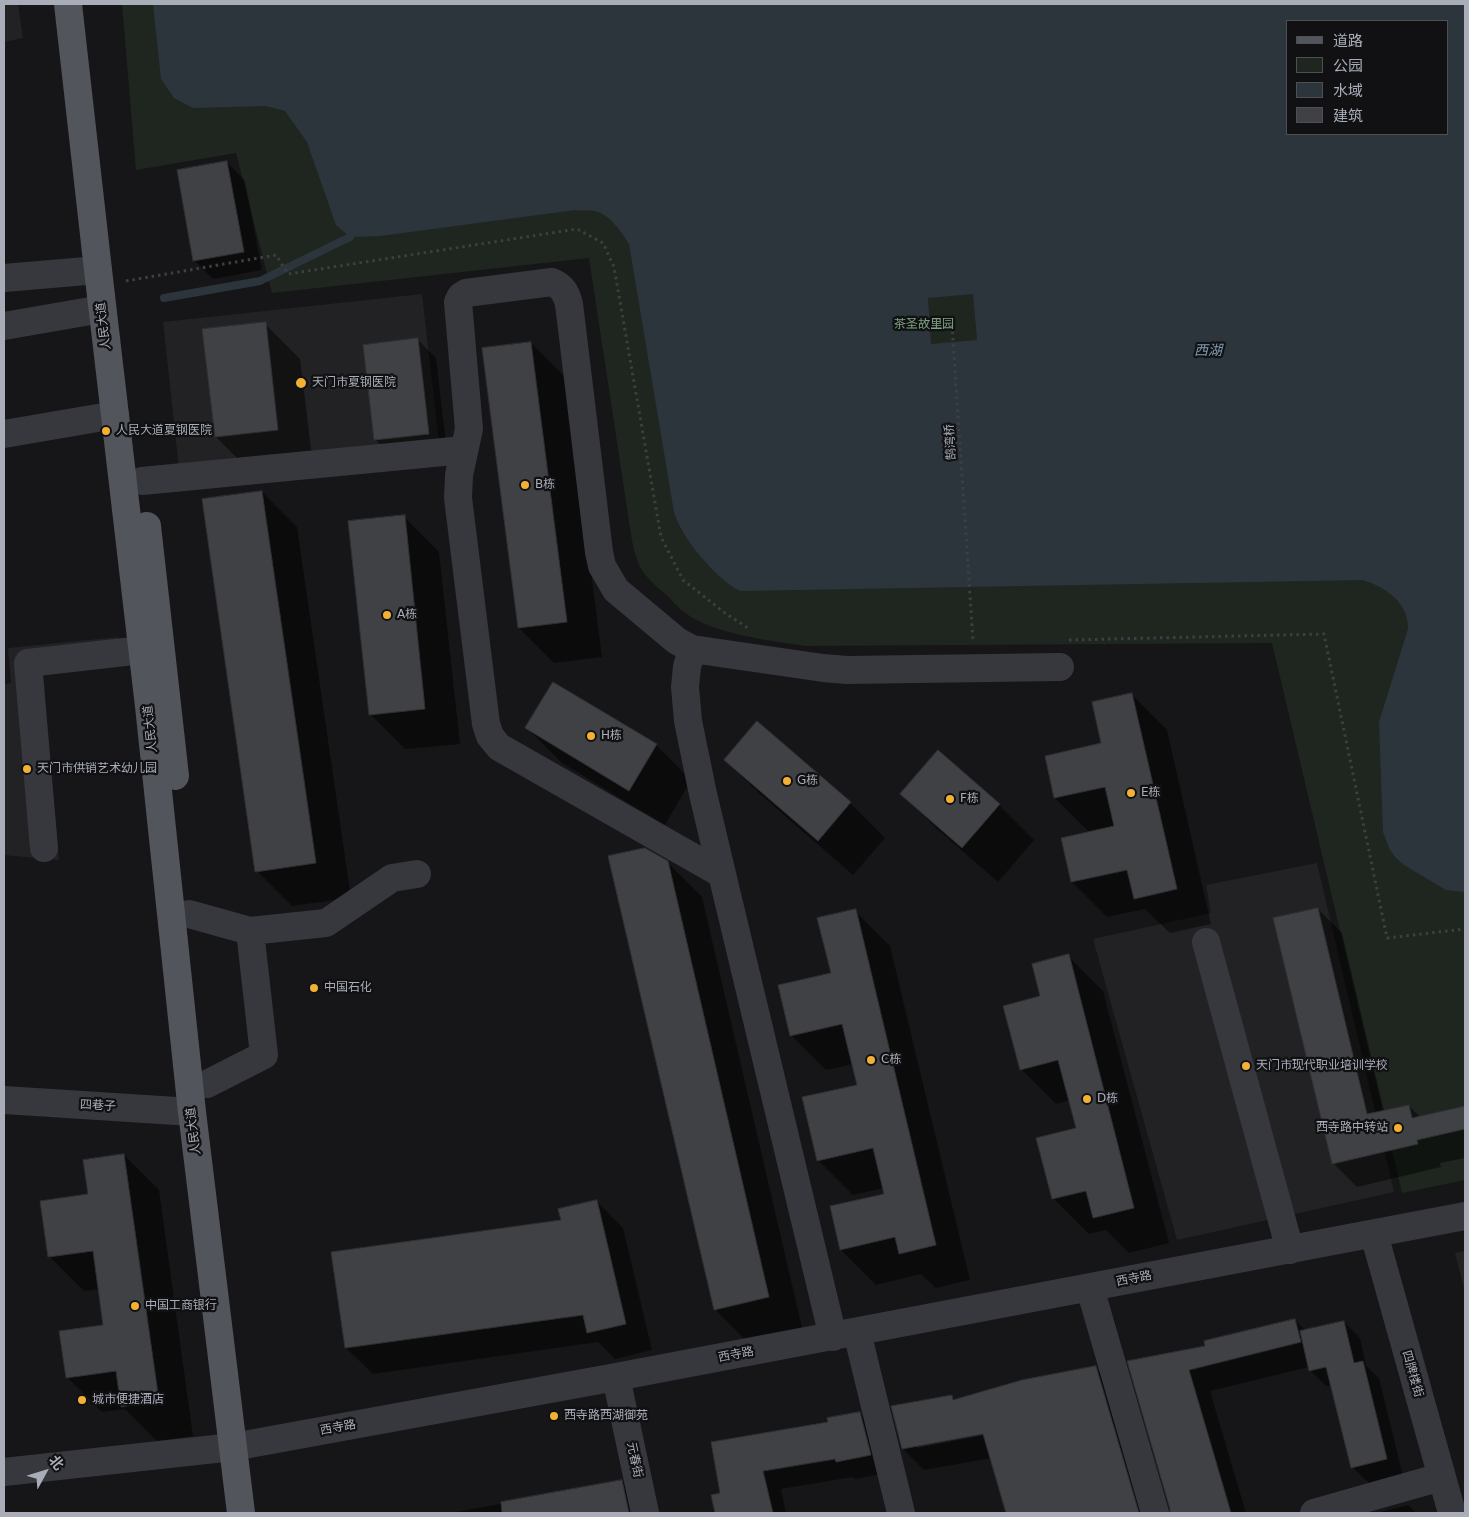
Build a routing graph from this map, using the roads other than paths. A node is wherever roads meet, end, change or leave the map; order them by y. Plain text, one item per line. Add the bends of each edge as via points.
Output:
1 (68, 4) edge
2 (87, 4) edge
3 (108, 276) junction
4 (4, 278) edge
5 (102, 309) junction
6 (4, 326) edge
7 (115, 415) junction
8 (4, 434) edge
9 (464, 450) junction
10 (142, 481) junction
11 (692, 648) junction
12 (142, 650) junction
13 (1060, 667) dead end
14 (44, 848) dead end
15 (417, 874) dead end
16 (722, 874) junction
17 (189, 914) junction
18 (250, 931) junction
19 (1206, 942) dead end
20 (208, 1084) junction
21 (4, 1100) edge
22 (192, 1112) junction
23 (1465, 1216) edge
24 (1374, 1234) junction
25 (1290, 1250) junction
26 (1090, 1288) junction
27 (845, 1334) junction
28 (616, 1377) junction
29 (242, 1446) junction
30 (4, 1472) edge
31 (1441, 1477) junction
32 (241, 1513) edge
33 (258, 1513) edge
34 (645, 1513) edge
35 (901, 1513) edge
36 (1155, 1513) edge
37 (1314, 1513) edge
38 (1452, 1513) edge

1 - 3 main road, 人民大道
2 - 3 main road, 人民大道
3 - 4 street
3 - 5 main road, 人民大道
3 - 10 main road, 人民大道
5 - 6 street
5 - 7 main road, 人民大道
7 - 8 street
7 - 12 main road, 人民大道
9 - 10 street
9 - 11 street via 469,430 460,296 552,282 560,286 569,304 602,566 616,590 676,641
9 - 16 street via 458,498 490,736 499,747
10 - 17 main road, 人民大道
11 - 13 street via 847,670
11 - 16 street via 686,668 688,721
12 - 14 street via 28,663
12 - 22 main road, 人民大道
15 - 18 street via 392,878 326,923
16 - 27 street
17 - 18 street
17 - 20 main road, 人民大道
18 - 20 street via 264,1055
19 - 25 street
20 - 29 main road, 人民大道
21 - 22 street, 四巷子
22 - 29 main road, 人民大道
23 - 24 street, 西寺路
24 - 25 street, 西寺路
24 - 31 street, 四牌楼街
25 - 26 street, 西寺路
26 - 27 street, 西寺路
26 - 36 street
27 - 28 street, 西寺路
27 - 35 street
28 - 29 street, 西寺路
28 - 34 street, 元春街
29 - 30 street, 西寺路
29 - 32 main road, 人民大道
29 - 33 main road, 人民大道
31 - 37 street
31 - 38 street, 四牌楼街

